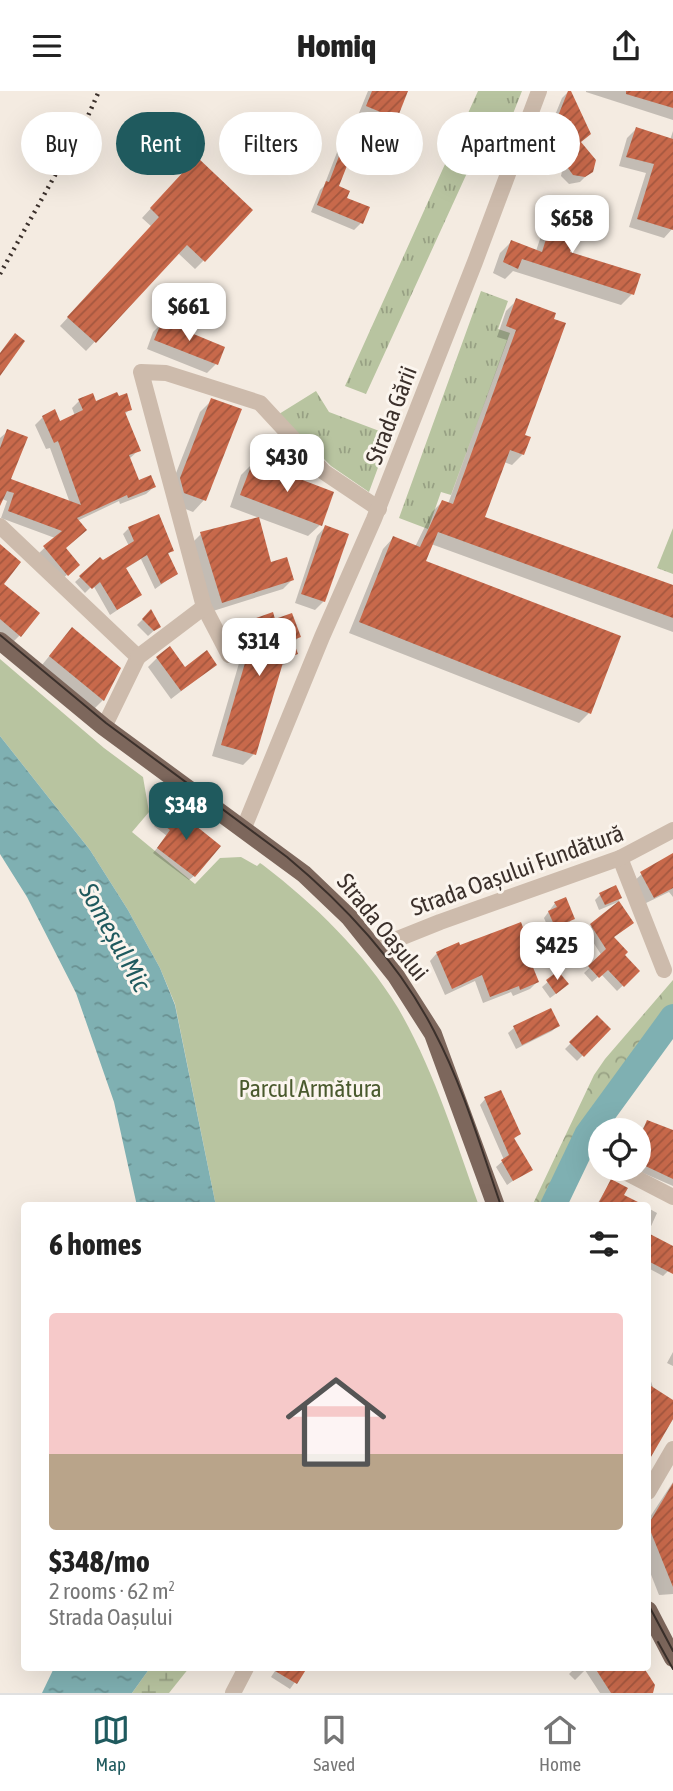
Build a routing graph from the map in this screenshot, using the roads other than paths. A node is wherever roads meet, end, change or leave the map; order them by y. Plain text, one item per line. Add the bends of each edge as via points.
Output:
1 (539, 91) edge
2 (379, 509) junction
3 (0, 526) edge
4 (204, 607) junction
5 (0, 641) edge
6 (229, 655) dead end
7 (138, 657) junction
8 (104, 727) junction
9 (244, 827) junction
10 (673, 830) edge
11 (620, 858) junction
12 (375, 948) junction
13 (664, 970) dead end
14 (642, 1181) edge
15 (673, 1197) edge
16 (495, 1202) edge
17 (673, 1449) edge
18 (651, 1487) edge
19 (651, 1616) edge
20 (673, 1658) edge
21 (244, 1671) edge
22 (233, 1693) edge

1 - 2 street, Strada Gării
2 - 4 street via 324,472 260,403 166,373 141,372
2 - 9 street, Strada Gării
3 - 7 street
4 - 6 street
4 - 7 street
5 - 8 main road, Strada Oașului
7 - 8 street
8 - 9 main road, Strada Oașului
9 - 12 main road, Strada Oașului via 324,891
10 - 11 street, Strada Oașului Fundătură
11 - 12 street, Strada Oașului Fundătură
11 - 13 street
12 - 16 main road, Strada Oașului via 433,1034
14 - 15 street
17 - 18 street
19 - 20 main road
21 - 22 street

